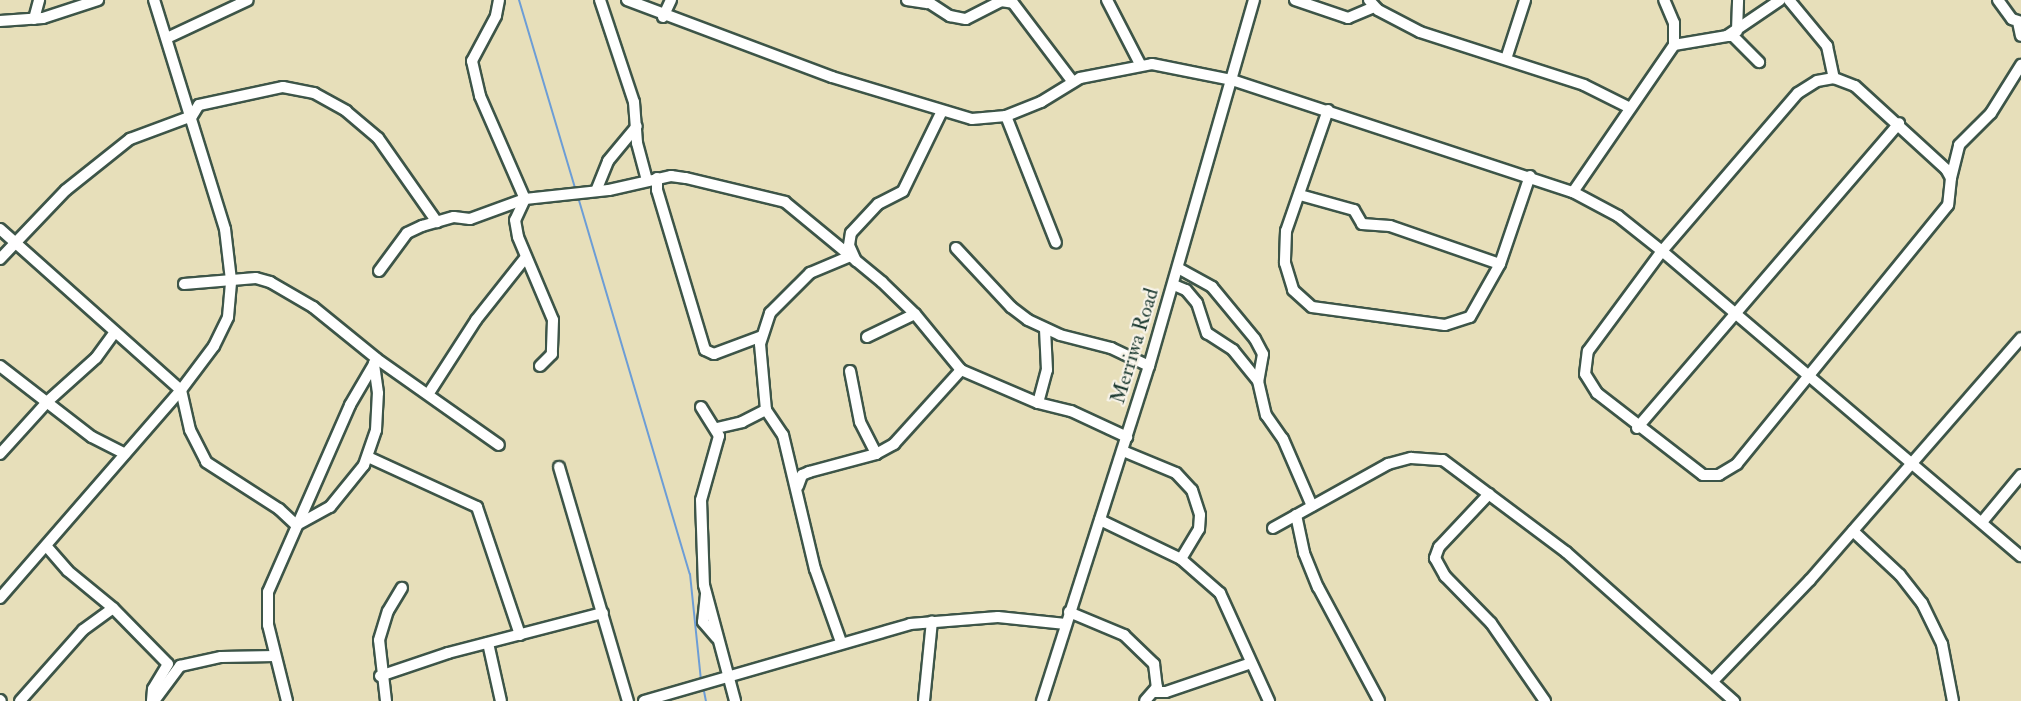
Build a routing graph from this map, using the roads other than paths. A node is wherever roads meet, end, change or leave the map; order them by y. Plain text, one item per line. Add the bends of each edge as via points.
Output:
1 (39, 0) edge
2 (98, 0) edge
3 (154, 0) edge
4 (248, 0) edge
5 (499, 0) edge
6 (600, 0) edge
7 (627, 0) edge
8 (671, 0) edge
9 (907, 0) edge
10 (1107, 0) edge
11 (1254, 0) edge
12 (1295, 0) edge
13 (1664, 0) edge
14 (1738, 0) edge
15 (1780, 0) edge
16 (1789, 0) edge
17 (1998, 0) edge
18 (1526, 1) edge
19 (926, 2) edge
20 (1372, 4) edge
21 (663, 17) junction
22 (34, 19) junction
23 (0, 21) edge
24 (2019, 22) edge
25 (1732, 33) junction
26 (2021, 36) edge
27 (167, 38) junction
28 (1674, 45) junction
29 (1506, 59) junction
30 (1759, 62) dead end
31 (1140, 64) junction
32 (2021, 65) edge
33 (1834, 78) junction
34 (1232, 80) junction
35 (1073, 82) junction
36 (1630, 108) junction
37 (1328, 110) junction
38 (942, 111) junction
39 (192, 116) junction
40 (1006, 116) junction
41 (1899, 123) junction
42 (637, 126) junction
43 (1530, 176) junction
44 (1951, 178) junction
45 (652, 179) junction
46 (596, 190) junction
47 (1573, 192) junction
48 (1300, 195) junction
49 (525, 199) junction
50 (437, 222) junction
51 (0, 229) edge
52 (12, 242) junction
53 (1056, 243) dead end
54 (956, 248) dead end
55 (1662, 251) junction
56 (526, 257) junction
57 (0, 259) edge
58 (852, 259) junction
59 (1500, 264) junction
60 (1178, 268) junction
61 (379, 271) dead end
62 (231, 280) junction
63 (183, 284) dead end
64 (1174, 285) junction
65 (915, 314) junction
66 (1734, 314) junction
67 (1045, 329) junction
68 (115, 332) junction
69 (762, 336) junction
70 (867, 337) dead end
71 (2021, 338) edge
72 (375, 361) junction
73 (0, 366) edge
74 (540, 366) dead end
75 (1149, 366) junction
76 (850, 370) dead end
77 (961, 370) junction
78 (1809, 379) junction
79 (1258, 381) junction
80 (181, 390) junction
81 (429, 393) junction
82 (48, 401) junction
83 (1038, 403) junction
84 (701, 406) dead end
85 (766, 410) junction
86 (717, 428) junction
87 (1637, 428) junction
88 (1127, 437) junction
89 (500, 445) dead end
90 (1123, 451) junction
91 (0, 454) edge
92 (125, 454) junction
93 (876, 454) junction
94 (368, 457) junction
95 (1912, 462) junction
96 (559, 467) dead end
97 (2021, 475) edge
98 (797, 487) junction
99 (1489, 494) junction
100 (1312, 506) junction
101 (1296, 515) junction
102 (1100, 520) junction
103 (1982, 522) junction
104 (296, 524) junction
105 (1273, 528) dead end
106 (1853, 531) junction
107 (48, 548) junction
108 (2021, 556) edge
109 (1181, 559) junction
110 (402, 588) dead end
111 (0, 598) edge
112 (113, 608) junction
113 (1069, 612) junction
114 (603, 613) junction
115 (932, 621) junction
116 (1066, 624) junction
117 (520, 634) junction
118 (841, 642) junction
119 (488, 643) junction
120 (275, 656) junction
121 (1251, 663) junction
122 (380, 676) junction
123 (728, 678) junction
124 (1714, 680) junction
125 (1164, 695) edge
126 (20, 701) edge
127 (153, 701) edge
128 (286, 701) edge
129 (386, 701) edge
130 (501, 701) edge
131 (628, 701) edge
132 (644, 701) edge
133 (735, 701) edge
134 (924, 701) edge
135 (1042, 701) edge
136 (1145, 701) edge
137 (1269, 701) edge
138 (1378, 701) edge
139 (1545, 701) edge
140 (1734, 701) edge
141 (1953, 701) edge

1 - 22 street
2 - 22 street
3 - 27 street
4 - 27 street
5 - 49 street via 496,16 472,61 480,96
6 - 42 street via 633,99
7 - 21 street
8 - 21 street
9 - 19 street
10 - 31 street
11 - 34 street, Merriwa Road
12 - 20 street via 1348,18
13 - 28 street via 1674,23
14 - 25 street
15 - 25 street
16 - 33 street via 1827,46
17 - 24 street
18 - 29 street
19 - 35 street via 950,16 966,19 1001,1 1013,3
20 - 29 street via 1420,32
21 - 38 street
22 - 23 street
24 - 26 street
25 - 28 street
25 - 30 street
27 - 39 street
28 - 36 street
29 - 36 street via 1584,86
31 - 34 street
31 - 35 street
32 - 44 street via 1991,113 1959,145
33 - 41 street via 1856,86
33 - 55 street via 1817,81 1798,93
34 - 37 street
34 - 60 street, Merriwa Road
35 - 40 street via 1041,102
36 - 47 street
37 - 43 street
37 - 48 street
38 - 40 street via 972,119
38 - 58 street via 903,191 878,204 851,233
39 - 50 street via 199,105 283,87 314,93 346,111 378,138
39 - 52 street via 130,139 85,173
39 - 62 street via 225,229
40 - 53 street
41 - 44 street
41 - 66 street
42 - 45 street via 637,143
42 - 46 street via 608,161
43 - 47 street
43 - 59 street
44 - 78 street via 1952,191 1943,214
45 - 46 street
45 - 58 street via 686,178 785,202
45 - 69 street via 705,350 714,354
46 - 49 street
47 - 55 street via 1618,216
48 - 59 street via 1354,210 1362,224 1390,226
48 - 59 street via 1286,231 1285,263 1293,290 1312,307 1445,325 1459,322 1470,317
49 - 50 street via 470,219 454,217
49 - 56 street via 515,220
50 - 61 street via 407,233
51 - 52 street
52 - 57 street
52 - 68 street
54 - 67 street via 1011,307
55 - 66 street
55 - 87 street via 1593,340 1585,362 1589,384
56 - 74 street via 553,320 552,354
56 - 81 street via 476,320
58 - 65 street
58 - 69 street via 810,273 791,288 770,313
60 - 64 street, Merriwa Road
60 - 79 street via 1212,287 1255,339 1263,354
62 - 63 street
62 - 72 street via 256,278 270,282 313,307
62 - 80 street via 223,332
64 - 75 street, Merriwa Road
64 - 79 street via 1186,290 1197,303 1207,333 1233,350
65 - 70 street
65 - 77 street
66 - 78 street
66 - 87 street
67 - 75 street via 1111,348
67 - 83 street via 1047,370
68 - 80 street
68 - 82 street via 96,358
69 - 85 street via 760,355
71 - 95 street
72 - 81 street
72 - 94 street via 378,404
72 - 104 street
73 - 82 street
75 - 88 street, Merriwa Road
76 - 93 street via 860,422
77 - 83 street
77 - 93 street via 894,444
78 - 87 street via 1737,464 1719,475 1698,473
78 - 95 street
79 - 100 street via 1266,415 1283,439
80 - 92 street
80 - 104 street via 190,430 206,462
81 - 89 street
82 - 91 street
82 - 92 street via 92,437
83 - 88 street via 1071,411
84 - 86 street
85 - 86 street
85 - 98 street via 779,425
86 - 123 street via 716,456 701,500 706,593 703,622 717,638
88 - 90 street, Merriwa Road
90 - 102 street, Merriwa Road
90 - 109 street via 1176,473 1192,490 1200,515 1199,529
92 - 107 street
93 - 98 street via 809,472 802,475
94 - 104 street via 330,507
94 - 117 street via 477,507
95 - 103 street
95 - 106 street
96 - 114 street
97 - 103 street
98 - 118 street via 815,569
99 - 100 street via 1454,464 1432,457 1411,458 1388,464
99 - 124 street via 1566,552
99 - 139 street via 1439,547 1435,558 1445,576 1491,623
100 - 101 street
101 - 105 street
101 - 138 street via 1304,553 1318,587
102 - 109 street
102 - 113 street, Merriwa Road
103 - 108 street
104 - 120 street via 268,592 268,625
106 - 124 street
106 - 141 street via 1900,575 1922,603 1942,644
107 - 111 street
107 - 112 street via 68,571
109 - 121 street via 1220,593
110 - 122 street via 388,611 378,640
112 - 126 street via 83,630
112 - 127 street via 168,664 153,689
113 - 116 street, Merriwa Road
113 - 125 street via 1118,631 1141,651 1157,672
114 - 117 street
114 - 131 street
115 - 116 street via 998,617
115 - 118 street
115 - 134 street
116 - 135 street, Merriwa Road
117 - 119 street
118 - 123 street
119 - 122 street
119 - 130 street
120 - 127 street via 221,657 180,666
120 - 128 street
121 - 125 street
121 - 137 street
122 - 129 street
123 - 132 street
123 - 133 street
124 - 140 street
125 - 136 street

